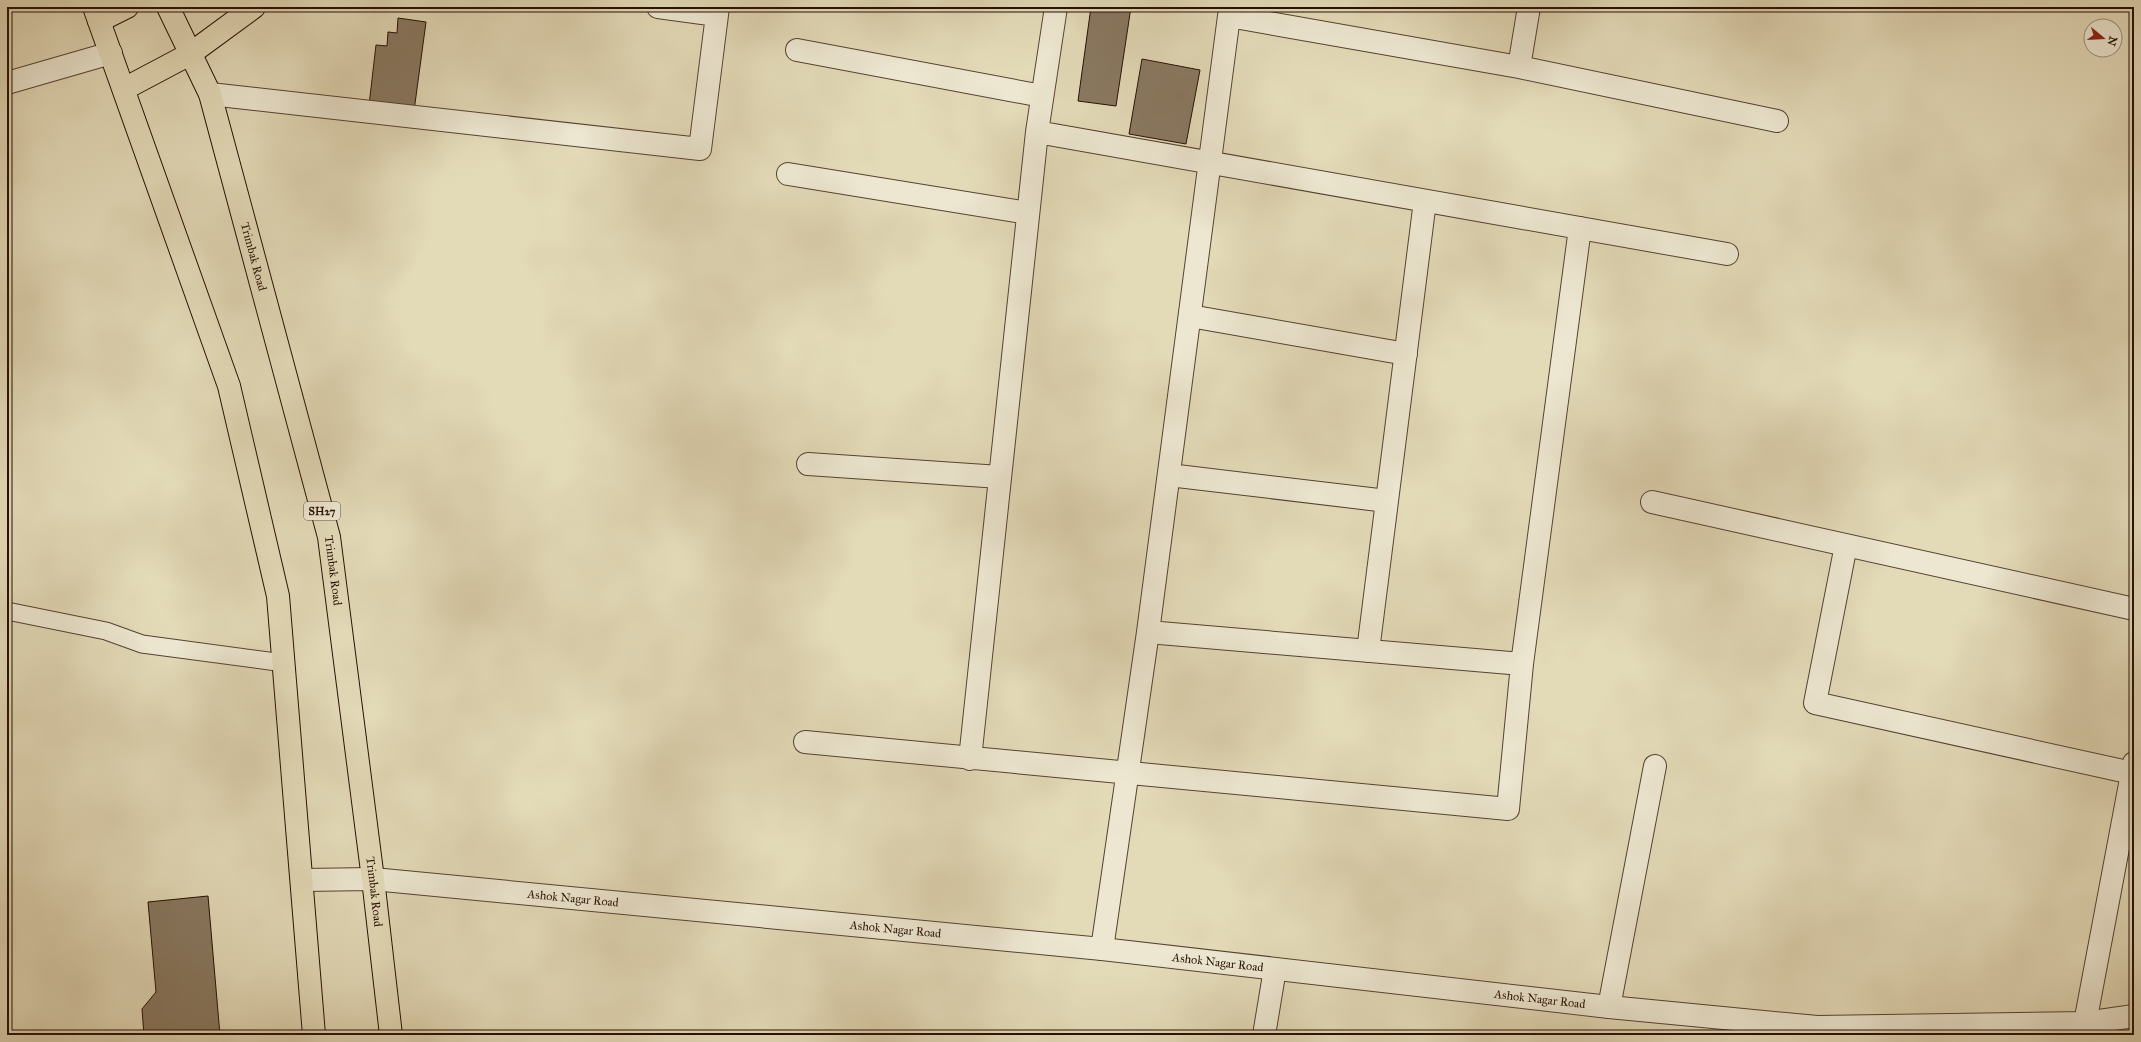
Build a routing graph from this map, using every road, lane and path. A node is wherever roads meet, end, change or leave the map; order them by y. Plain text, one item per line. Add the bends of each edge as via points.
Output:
1 (127, 7) edge
2 (168, 7) edge
3 (254, 7) edge
4 (658, 7) edge
5 (1056, 7) edge
6 (1529, 7) edge
7 (717, 11) edge
8 (97, 14) edge
9 (797, 50) dead end
10 (111, 53) junction
11 (190, 54) junction
12 (1519, 68) junction
13 (7, 83) edge
14 (124, 88) junction
15 (210, 94) junction
16 (1042, 96) junction
17 (1777, 121) dead end
18 (1037, 132) junction
19 (1210, 162) junction
20 (788, 174) dead end
21 (1425, 200) junction
22 (1028, 213) junction
23 (1580, 228) junction
24 (1727, 254) dead end
25 (1190, 316) junction
26 (1406, 354) junction
27 (808, 464) dead end
28 (1169, 475) junction
29 (1000, 477) junction
30 (1387, 501) junction
31 (1652, 502) dead end
32 (1846, 545) junction
33 (2134, 609) edge
34 (7, 611) edge
35 (1148, 632) junction
36 (1368, 651) junction
37 (284, 663) junction
38 (1522, 664) junction
39 (805, 742) dead end
40 (970, 759) junction
41 (1655, 766) dead end
42 (2133, 768) edge
43 (1127, 774) junction
44 (374, 879) junction
45 (302, 880) junction
46 (1102, 949) junction
47 (1275, 968) junction
48 (1609, 1007) junction
49 (2134, 1016) edge
50 (2085, 1023) junction
51 (314, 1035) edge
52 (391, 1035) edge
53 (1264, 1035) edge

1 - 8 main road
2 - 11 main road, Trimbak Road / SH27
3 - 11 main road
4 - 7 street
5 - 16 street
6 - 12 street
7 - 15 street via 700,149
8 - 10 main road
9 - 16 street
10 - 13 street
10 - 14 main road
11 - 14 main road
11 - 15 main road, Trimbak Road / SH27
12 - 17 street
12 - 19 street via 1230,16
14 - 37 main road via 229,386 278,596
15 - 44 main road, Trimbak Road / SH27 via 329,537
16 - 18 street
18 - 19 street
18 - 22 street
19 - 21 street
19 - 25 street
20 - 22 street
21 - 23 street
21 - 26 street
22 - 29 street
23 - 24 street
23 - 38 street
25 - 26 street
25 - 28 street
26 - 30 street
27 - 29 street
28 - 30 street
28 - 35 street
29 - 40 street
30 - 36 street
31 - 32 street
32 - 33 street
32 - 42 street via 1815,703
34 - 37 lane via 106,632 142,644
35 - 36 street
35 - 43 street
36 - 38 street
37 - 45 main road
38 - 43 street via 1508,809
39 - 40 street
40 - 43 street
41 - 48 street
42 - 50 street
43 - 46 street
44 - 45 street, Ashok Nagar Road
44 - 46 street, Ashok Nagar Road
44 - 52 main road, Trimbak Road / SH27
45 - 51 main road
46 - 47 street, Ashok Nagar Road
47 - 48 street, Ashok Nagar Road
47 - 53 street
48 - 50 street, Ashok Nagar Road via 1817,1027
49 - 50 street, Ashok Nagar Road

